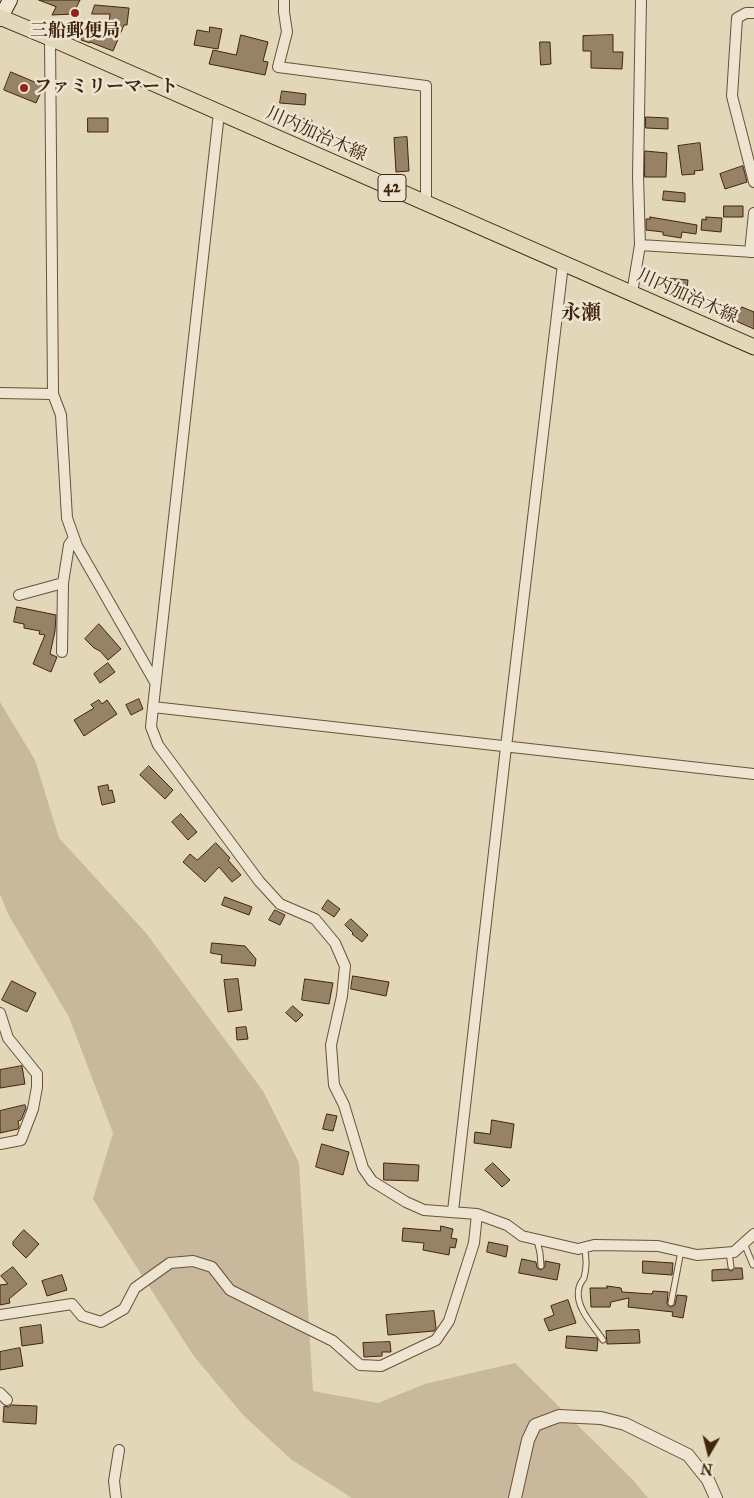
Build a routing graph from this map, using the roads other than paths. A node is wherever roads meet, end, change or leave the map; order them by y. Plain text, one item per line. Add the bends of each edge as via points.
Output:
1 (10, 0) edge
2 (284, 0) edge
3 (641, 0) edge
4 (754, 13) edge
5 (0, 18) edge
6 (50, 38) junction
7 (220, 113) junction
8 (754, 182) edge
9 (426, 203) junction
10 (754, 213) edge
11 (640, 246) junction
12 (752, 252) edge
13 (563, 264) junction
14 (632, 293) junction
15 (754, 347) edge
16 (0, 393) edge
17 (53, 394) junction
18 (74, 538) junction
19 (63, 583) junction
20 (18, 595) dead end
21 (62, 652) dead end
22 (155, 682) junction
23 (153, 707) junction
24 (506, 747) junction
25 (754, 774) edge
26 (0, 1013) edge
27 (0, 1144) edge
28 (453, 1211) junction
29 (477, 1214) junction
30 (754, 1234) edge
31 (537, 1240) junction
32 (744, 1243) junction
33 (584, 1247) junction
34 (681, 1251) junction
35 (729, 1252) junction
36 (753, 1265) edge
37 (541, 1266) dead end
38 (731, 1267) dead end
39 (671, 1303) dead end
40 (0, 1315) edge
41 (603, 1340) dead end
42 (119, 1450) dead end
43 (116, 1498) edge
44 (515, 1498) edge
45 (716, 1498) edge

1 - 5 main road
2 - 9 street via 287,32 278,66 426,86
3 - 11 street
4 - 8 street via 736,18 732,96
5 - 6 main road, 川内加治木線 / 42
6 - 7 main road, 川内加治木線 / 42
6 - 17 street
7 - 9 main road, 川内加治木線 / 42
7 - 22 street
9 - 13 main road, 川内加治木線 / 42
10 - 12 street
11 - 12 street
11 - 14 street
13 - 14 main road, 川内加治木線 / 42
13 - 24 street
14 - 15 main road, 川内加治木線 / 42
16 - 17 street
17 - 18 street via 61,416 67,518
18 - 19 street via 69,545
18 - 22 street
19 - 20 street
19 - 21 street
22 - 23 street
23 - 24 street
23 - 28 street via 151,727 158,745 260,881 280,904 316,919 335,943 345,966 332,1045 334,1085 344,1105 363,1168 372,1181 406,1202 424,1210
24 - 25 street
24 - 28 street
26 - 27 street via 8,1038 37,1074 37,1087 21,1140
28 - 29 street
29 - 31 street
29 - 40 street via 474,1243 449,1321 436,1340 381,1366 360,1365 333,1341 230,1290 212,1267 193,1261 170,1263 135,1288 124,1309 101,1322 82,1316 72,1304
30 - 32 street
31 - 33 street via 578,1249
31 - 37 lane
32 - 35 street via 734,1252
32 - 36 lane
33 - 34 street via 658,1246
33 - 41 lane via 587,1258 578,1289 579,1301
34 - 35 street via 697,1255
34 - 39 lane
35 - 38 lane
42 - 43 street via 114,1481
44 - 45 street via 528,1440 535,1425 559,1416 601,1418 626,1424 667,1444 688,1455 708,1480

